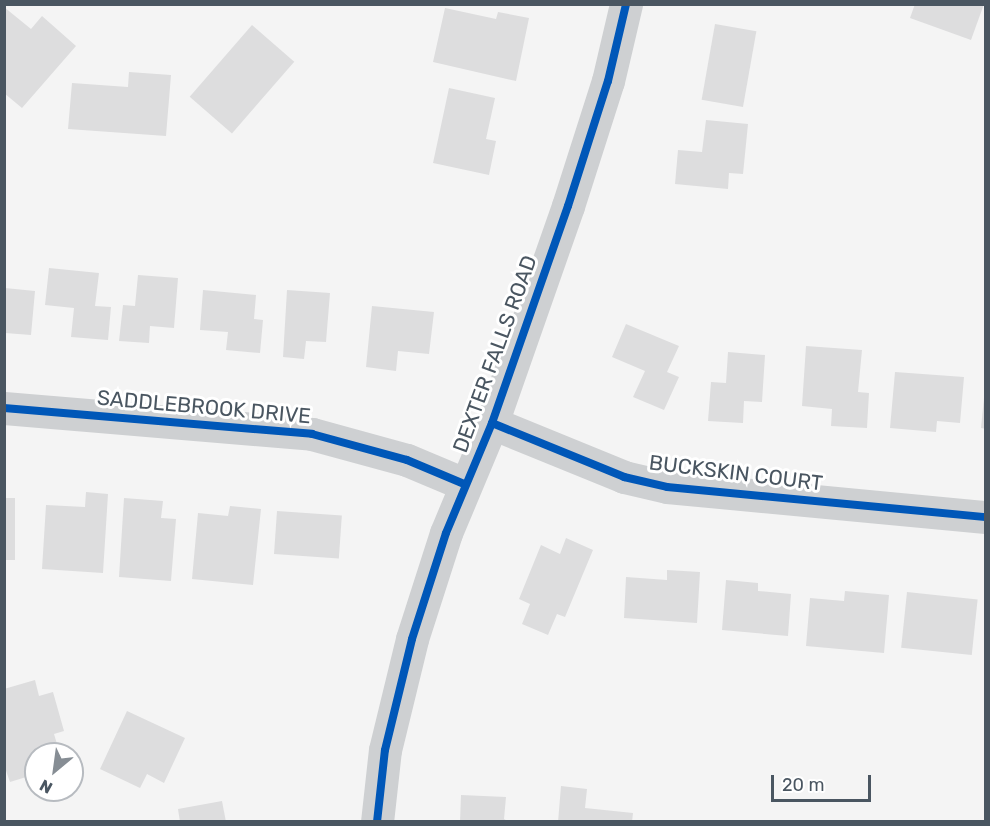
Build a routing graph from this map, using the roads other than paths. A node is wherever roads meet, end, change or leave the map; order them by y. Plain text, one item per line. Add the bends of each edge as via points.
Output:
1 (626, 4) edge
2 (4, 408) edge
3 (492, 423) junction
4 (464, 484) junction
5 (986, 517) edge
6 (377, 822) edge

1 - 3 street, DEXTER FALLS ROAD via 608,81 572,195
2 - 4 street, SADDLEBROOK DRIVE via 312,434 407,460
3 - 4 street, DEXTER FALLS ROAD
3 - 5 street, BUCKSKIN COURT via 624,477 667,487
4 - 6 street, DEXTER FALLS ROAD via 412,639 386,750

